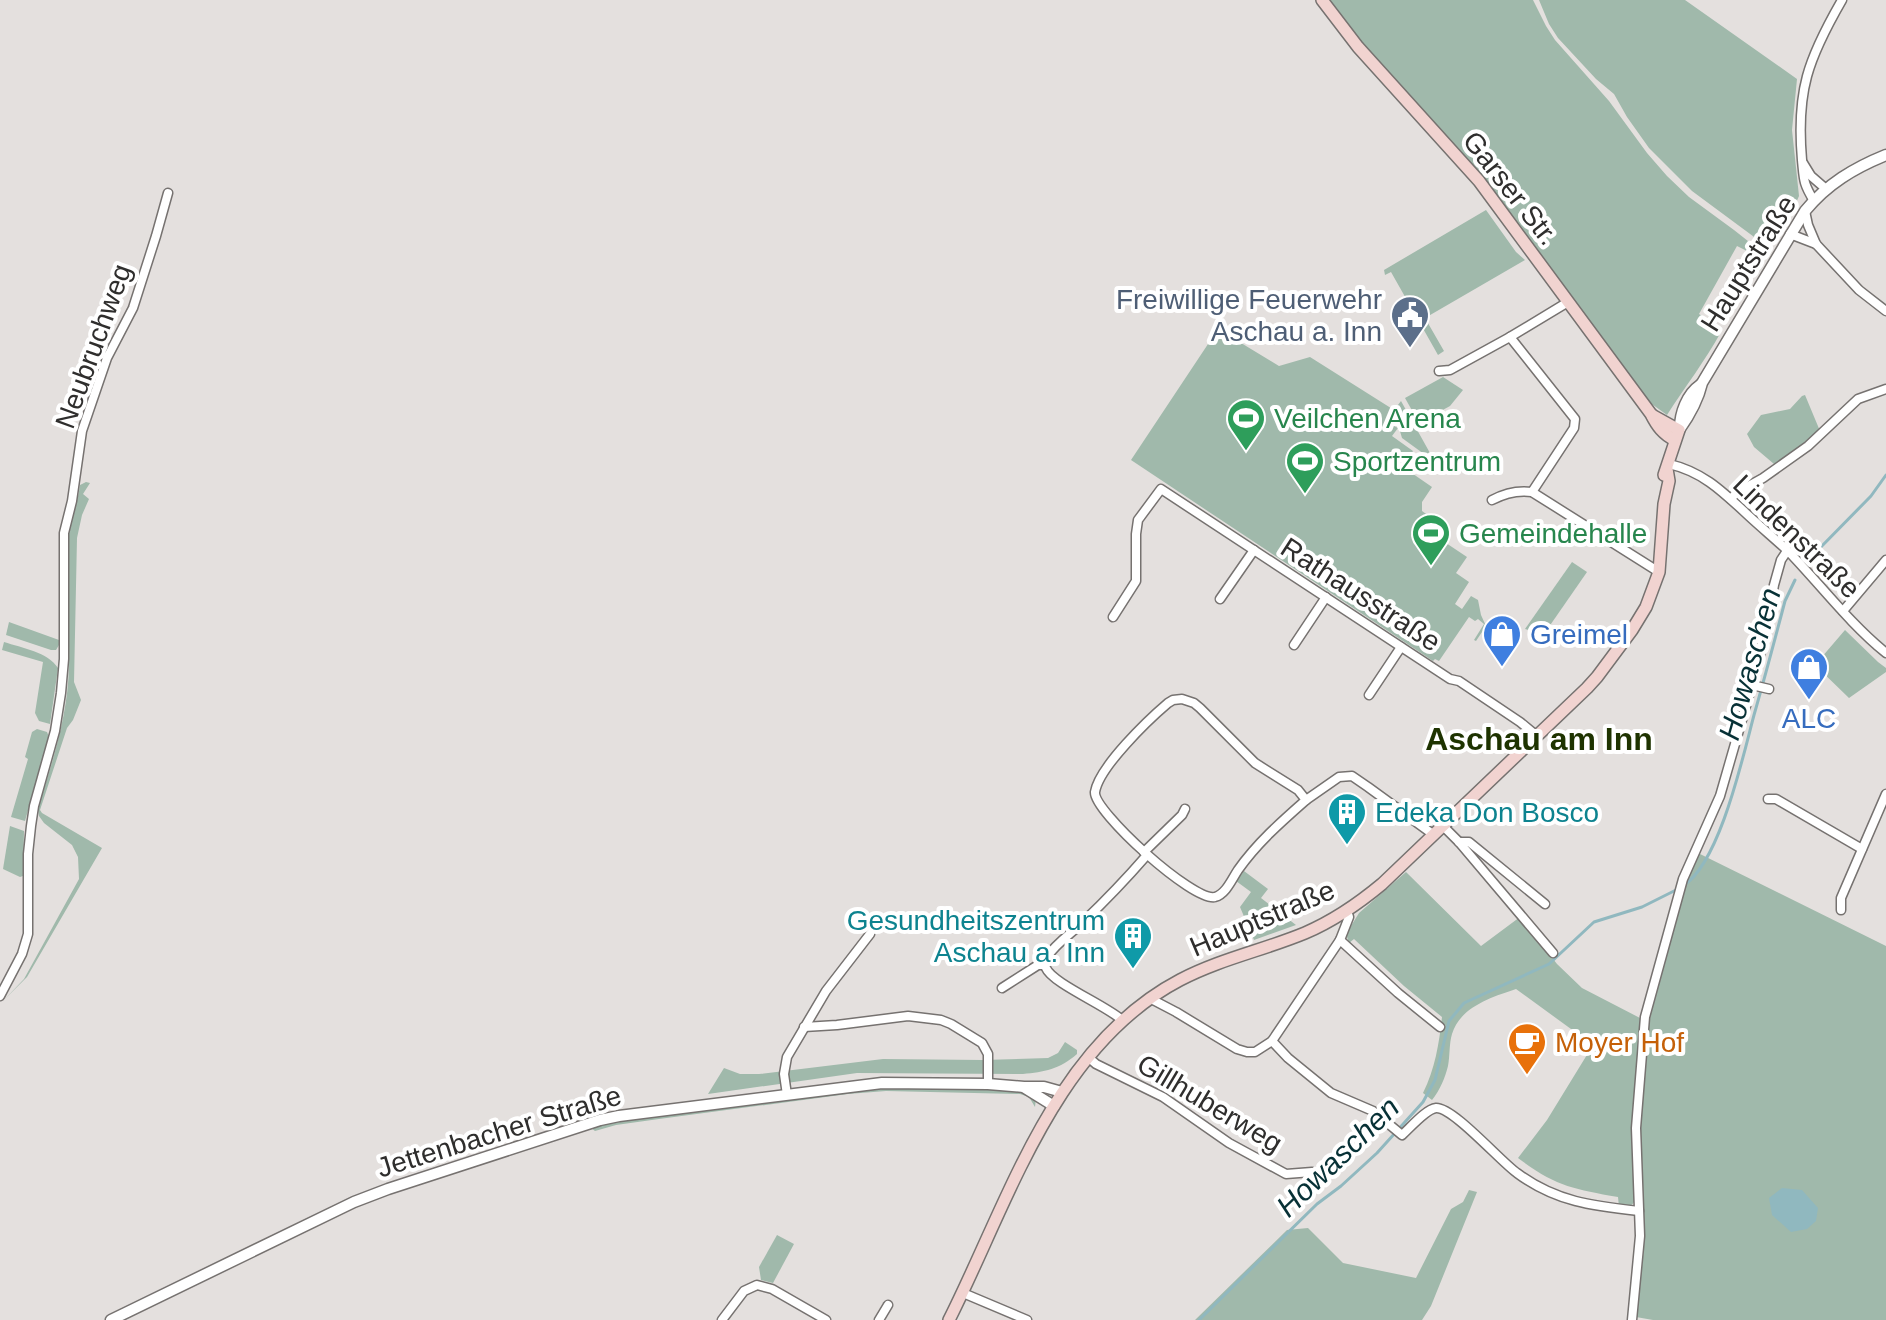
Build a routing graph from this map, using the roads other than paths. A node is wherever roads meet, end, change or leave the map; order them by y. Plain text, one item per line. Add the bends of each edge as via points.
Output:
1 (1322, 0) edge
2 (1842, 0) edge
3 (1886, 155) edge
4 (1802, 163) junction
5 (1826, 189) junction
6 (168, 193) dead end
7 (1814, 201) junction
8 (1805, 211) junction
9 (1790, 234) junction
10 (1816, 244) junction
11 (1568, 302) junction
12 (1886, 311) edge
13 (1510, 337) junction
14 (1439, 371) dead end
15 (1886, 389) edge
16 (1678, 433) junction
17 (1668, 466) junction
18 (1532, 492) junction
19 (1731, 499) junction
20 (1492, 500) dead end
21 (1254, 550) junction
22 (1787, 551) junction
23 (1886, 560) edge
24 (1659, 572) junction
25 (1326, 597) junction
26 (1220, 599) dead end
27 (1843, 611) junction
28 (1113, 617) dead end
29 (1294, 645) dead end
30 (1401, 647) junction
31 (1885, 649) edge
32 (1755, 686) junction
33 (1769, 689) dead end
34 (1369, 695) dead end
35 (1537, 736) junction
36 (1886, 794) edge
37 (1768, 799) dead end
38 (1306, 800) junction
39 (1185, 809) dead end
40 (1438, 831) junction
41 (1459, 842) junction
42 (1862, 849) junction
43 (1146, 854) junction
44 (1545, 904) dead end
45 (1841, 910) dead end
46 (1347, 911) junction
47 (870, 934) dead end
48 (1340, 940) junction
49 (1553, 953) dead end
50 (1044, 965) junction
51 (1002, 988) dead end
52 (0, 996) edge
53 (1151, 998) junction
54 (1122, 1020) junction
55 (804, 1027) junction
56 (1440, 1027) dead end
57 (1272, 1041) junction
58 (1088, 1057) junction
59 (988, 1084) junction
60 (1024, 1087) junction
61 (1062, 1092) junction
62 (787, 1095) junction
63 (1054, 1106) junction
64 (1312, 1172) dead end
65 (1639, 1211) junction
66 (963, 1293) junction
67 (888, 1305) dead end
68 (1023, 1319) edge
69 (111, 1320) edge
70 (722, 1320) edge
71 (826, 1320) edge
72 (879, 1320) edge
73 (949, 1320) edge
74 (1632, 1320) edge

1 - 11 main road, Garser Str. via 1479,181
2 - 4 street via 1805,79
3 - 5 street, Hauptstraße
4 - 5 street
4 - 7 street via 1803,182
5 - 7 street, Hauptstraße
6 - 52 street, Neubruchweg via 133,308 107,358 82,431 64,533 61,693 31,826 28,934
7 - 8 street, Hauptstraße
8 - 9 street, Hauptstraße
8 - 10 street
9 - 10 street
9 - 16 street, Hauptstraße
10 - 12 street
11 - 13 street
11 - 16 main road, Garser Str. via 1663,433
13 - 14 street
13 - 18 street via 1575,419
15 - 19 street via 1858,399 1808,446
16 - 17 main road, Hauptstraße
17 - 19 street, Lindenstraße via 1698,473
17 - 24 main road, Hauptstraße
18 - 20 street
18 - 24 street
19 - 22 street, Lindenstraße
21 - 25 street, Rathausstraße
21 - 26 street
21 - 28 street, Rathausstraße via 1161,489 1138,520 1136,581
22 - 27 street, Lindenstraße
22 - 32 street via 1774,585
23 - 27 street
24 - 35 main road, Hauptstraße via 1646,607 1612,658
25 - 29 street
25 - 30 street, Rathausstraße
27 - 31 street, Lindenstraße
30 - 34 street
30 - 35 street, Rathausstraße
32 - 33 street
32 - 65 street via 1720,796 1683,879 1645,1017 1636,1128
35 - 40 main road, Hauptstraße
36 - 42 street
37 - 42 street
38 - 40 street via 1339,777 1352,776
38 - 43 street via 1265,837 1217,897 1199,895
38 - 43 street via 1255,763 1194,703 1173,700 1136,733 1095,791 1099,804
39 - 43 street
40 - 41 street
40 - 46 main road, Hauptstraße
41 - 44 street via 1469,842
41 - 49 street
42 - 45 street
43 - 50 street
46 - 48 street
46 - 53 main road, Hauptstraße via 1295,937 1194,973
47 - 55 street
48 - 56 street
48 - 57 street
50 - 51 street
50 - 54 street
53 - 54 main road, Hauptstraße
53 - 57 street via 1237,1049 1255,1052
54 - 58 main road, Hauptstraße
55 - 59 street via 908,1016 941,1020 982,1043 989,1060
55 - 62 street via 784,1066
57 - 65 street via 1331,1093 1373,1111 1402,1135 1427,1112 1441,1109 1545,1191 1590,1205
58 - 61 main road, Hauptstraße
58 - 64 street, Gillhuberweg via 1286,1174
59 - 60 street, Jettenbacher Straße
59 - 62 street, Jettenbacher Straße via 882,1083
60 - 61 street, Jettenbacher Straße
60 - 63 street, Jettenbacher Straße
61 - 63 main road, Hauptstraße
62 - 69 street, Jettenbacher Straße via 600,1120 403,1184 354,1202
63 - 66 main road, Hauptstraße
65 - 74 street
66 - 68 street
66 - 73 main road, Hauptstraße
67 - 72 street
70 - 71 street via 744,1291 757,1285

